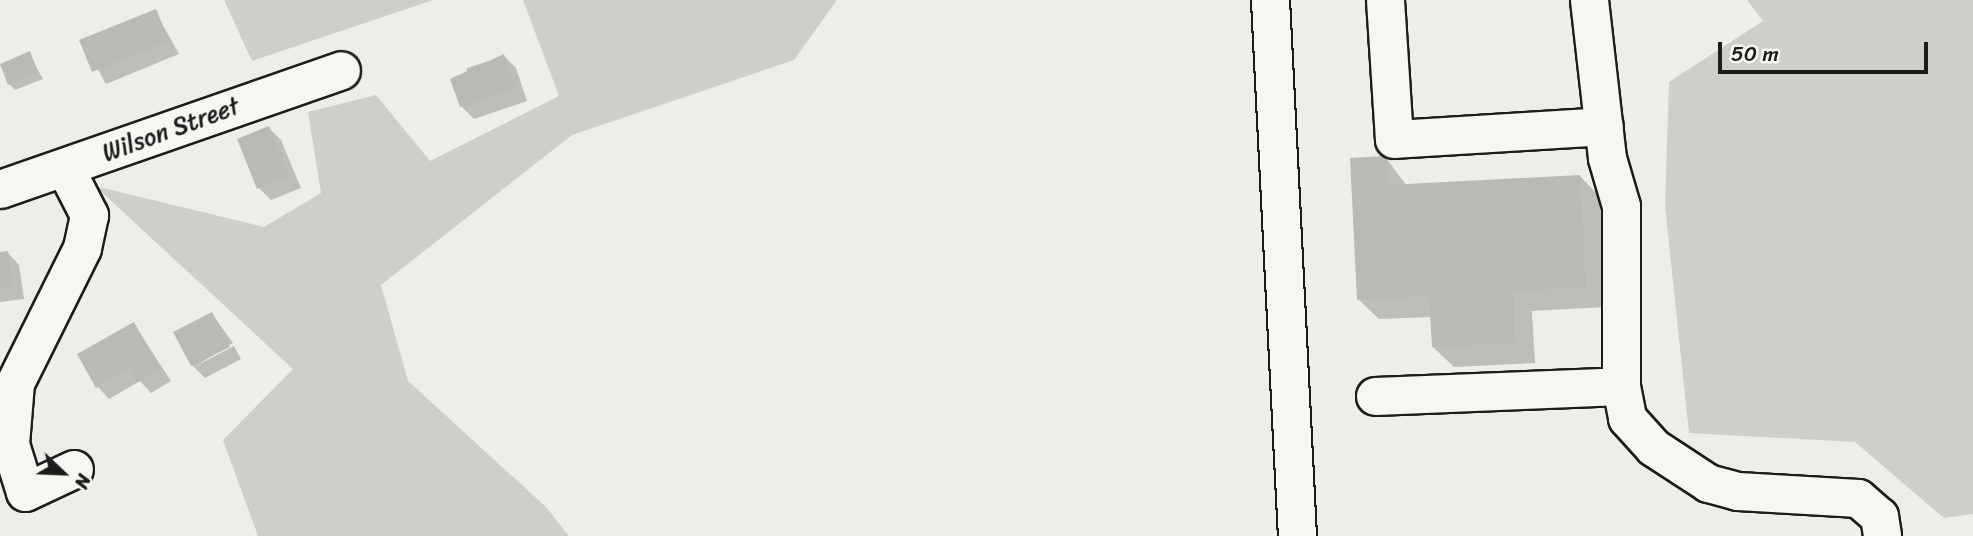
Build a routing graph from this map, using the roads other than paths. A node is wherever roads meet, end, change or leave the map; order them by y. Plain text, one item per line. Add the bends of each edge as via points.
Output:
1 (1270, 0) edge
2 (1385, 0) edge
3 (1589, 0) edge
4 (341, 70) dead end
5 (1604, 126) junction
6 (65, 168) junction
7 (0, 189) edge
8 (1621, 386) junction
9 (1376, 396) dead end
10 (74, 469) dead end
11 (1297, 536) edge
12 (1882, 536) edge

1 - 11 street
2 - 5 street via 1394,139
3 - 5 street
4 - 6 street, Wilson Street
5 - 8 street via 1621,206
6 - 7 street, Wilson Street
6 - 10 street via 89,215 82,248 15,383 10,444 25,492
8 - 9 street
8 - 12 street via 1627,418 1653,447 1708,483 1738,491 1858,498 1879,516

